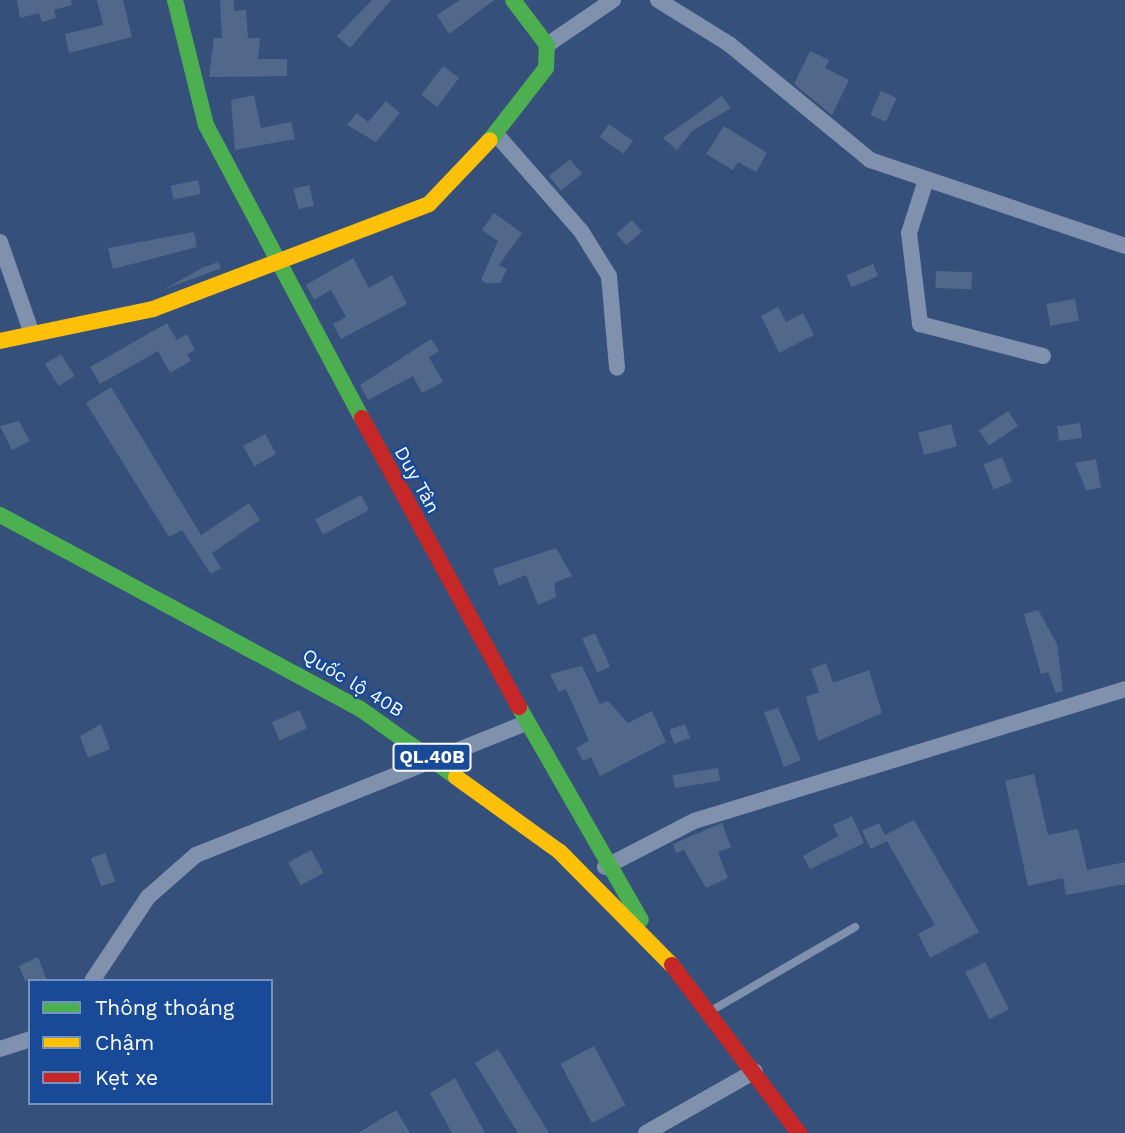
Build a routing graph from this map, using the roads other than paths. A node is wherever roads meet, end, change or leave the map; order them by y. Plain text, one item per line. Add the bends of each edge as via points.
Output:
1 (175, 0) edge
2 (513, 0) edge
3 (613, 0) edge
4 (659, 0) edge
5 (547, 45) junction
6 (496, 134) junction
7 (925, 183) junction
8 (0, 242) edge
9 (1125, 246) edge
10 (278, 262) junction
11 (32, 334) junction
12 (0, 341) edge
13 (1043, 356) dead end
14 (617, 368) dead end
15 (0, 515) edge
16 (1125, 689) edge
17 (526, 723) junction
18 (435, 759) junction
19 (605, 867) junction
20 (855, 927) dead end
21 (667, 959) junction
22 (93, 979) edge
23 (710, 1012) junction
24 (28, 1040) edge
25 (0, 1049) edge
26 (755, 1071) junction
27 (780, 1104) junction
28 (646, 1133) edge
29 (790, 1133) edge
30 (800, 1133) edge

1 - 10 main road, Duy Tân via 206,125
2 - 5 main road
3 - 5 street
4 - 7 street via 729,44 870,160
5 - 6 main road via 540,81
6 - 10 main road via 464,173 418,211
6 - 14 street via 581,231 609,276
7 - 9 street
7 - 13 street via 909,233 920,324
8 - 11 street
10 - 11 main road via 144,312
10 - 17 main road, Duy Tân
11 - 12 main road
15 - 18 main road, Quốc lộ 40B / QL.40B via 359,708
16 - 19 street via 694,821
17 - 18 street
17 - 19 main road, Duy Tân
18 - 21 main road, Quốc lộ 40B / QL.40B via 589,875
18 - 22 street via 196,855 148,897
19 - 21 main road, Duy Tân
20 - 23 lane
21 - 23 main road, Quốc lộ 40B / QL.40B
23 - 26 main road, Quốc lộ 40B / QL.40B
24 - 25 street
26 - 27 main road, Quốc lộ 40B / QL.40B
26 - 28 street
27 - 29 main road, Quốc lộ 40B / QL.40B
27 - 30 main road, Quốc lộ 40B / QL.40B

